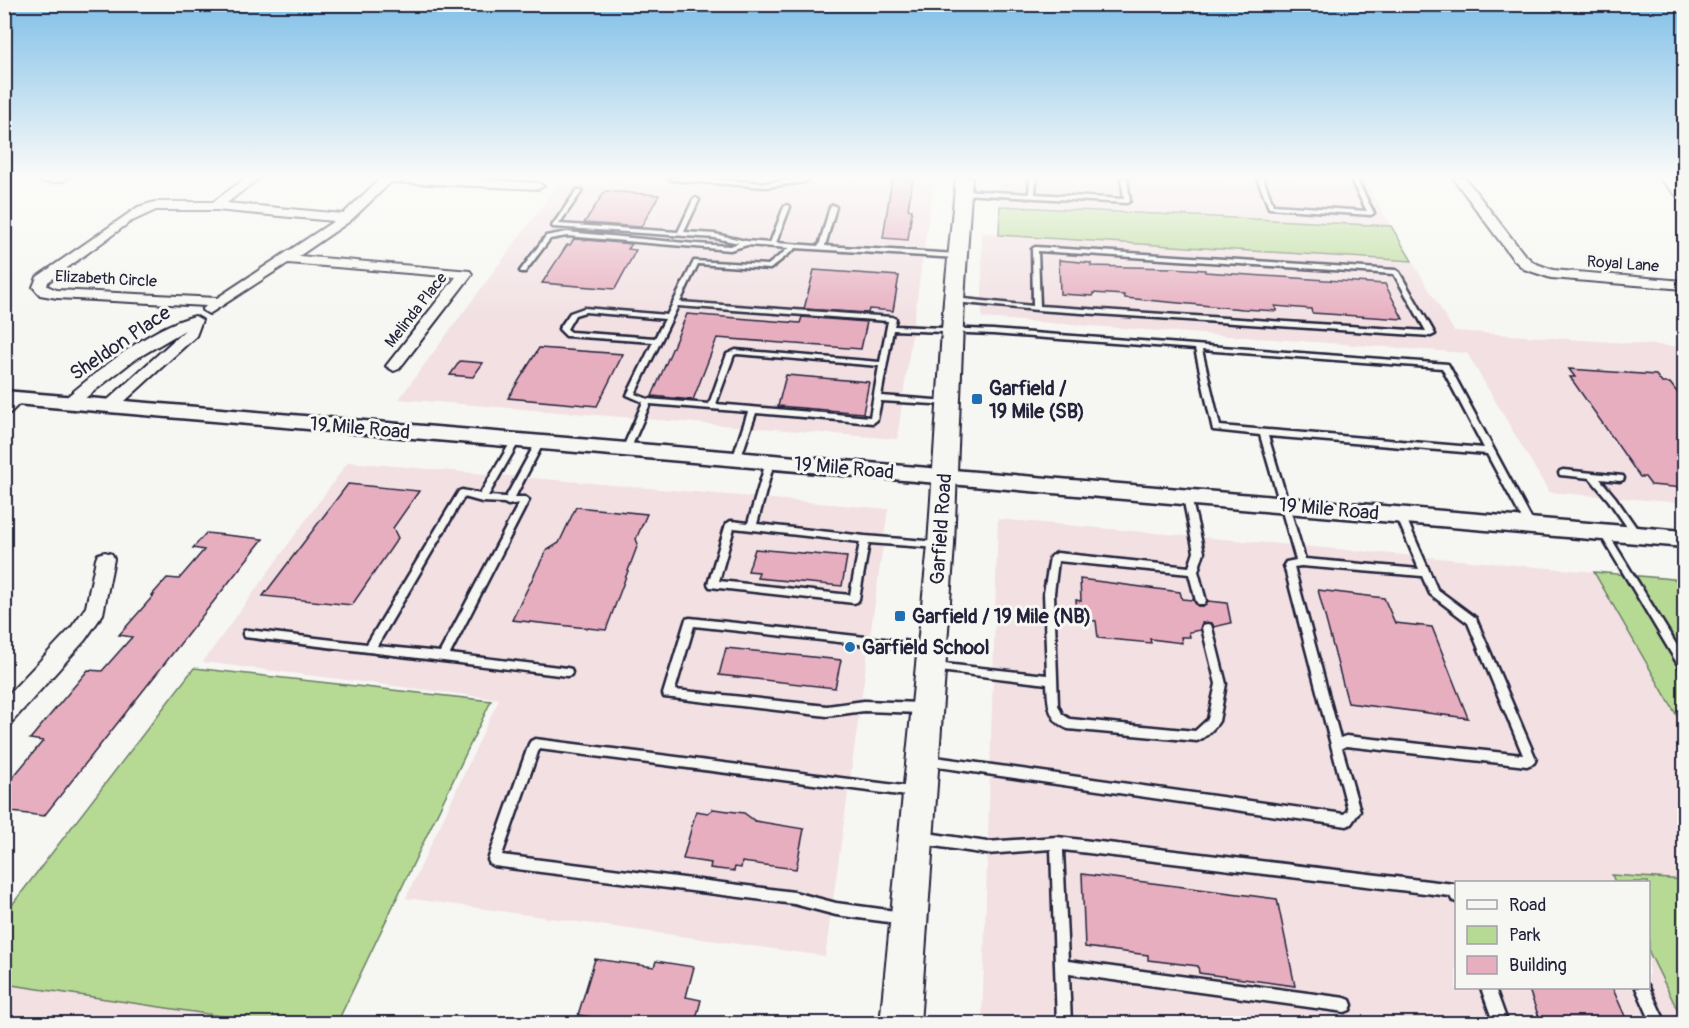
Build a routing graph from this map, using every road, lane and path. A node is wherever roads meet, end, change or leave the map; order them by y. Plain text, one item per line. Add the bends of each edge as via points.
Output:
1 (119, 226) edge
2 (335, 226) edge
3 (555, 226) edge
4 (684, 226) edge
5 (780, 226) edge
6 (827, 226) edge
7 (960, 226) edge
8 (1495, 226) edge
9 (680, 234) junction
10 (746, 243) junction
11 (772, 245) junction
12 (795, 246) junction
13 (820, 248) junction
14 (957, 256) junction
15 (288, 259) junction
16 (523, 271) dead end
17 (1684, 285) edge
18 (954, 300) junction
19 (218, 302) junction
20 (676, 304) junction
21 (1036, 308) junction
22 (669, 317) junction
23 (195, 320) junction
24 (890, 328) junction
25 (952, 331) junction
26 (658, 340) junction
27 (1198, 346) junction
28 (883, 364) junction
29 (394, 366) dead end
30 (876, 398) junction
31 (647, 401) junction
32 (9, 402) edge
33 (69, 403) junction
34 (948, 403) junction
35 (712, 405) junction
36 (108, 406) junction
37 (753, 409) junction
38 (1263, 433) junction
39 (516, 440) junction
40 (540, 442) junction
41 (627, 450) junction
42 (1490, 451) junction
43 (736, 460) junction
44 (770, 462) junction
45 (1563, 473) dead end
46 (1592, 475) junction
47 (945, 477) junction
48 (1620, 478) dead end
49 (1188, 497) junction
50 (482, 499) junction
51 (508, 501) junction
52 (1285, 505) junction
53 (1401, 515) junction
54 (1530, 526) junction
55 (751, 527) junction
56 (1603, 532) junction
57 (1637, 535) junction
58 (865, 539) junction
59 (1684, 539) edge
60 (941, 545) junction
61 (105, 559) dead end
62 (1301, 562) junction
63 (1193, 572) junction
64 (1426, 573) junction
65 (1201, 601) dead end
66 (1207, 628) dead end
67 (248, 634) dead end
68 (370, 649) junction
69 (443, 657) junction
70 (931, 658) junction
71 (1684, 665) edge
72 (567, 672) dead end
73 (1052, 680) junction
74 (927, 708) junction
75 (4, 716) edge
76 (1336, 745) junction
77 (921, 776) junction
78 (917, 838) junction
79 (1057, 843) junction
80 (1455, 892) edge
81 (909, 919) junction
82 (1063, 968) junction
83 (1489, 989) edge
84 (1644, 989) edge
85 (1345, 1005) dead end
86 (900, 1023) edge
87 (1064, 1023) edge
88 (1501, 1023) edge
89 (1659, 1023) edge

1 - 19 street, Elizabeth Circle via 42,280 40,287 57,294
2 - 15 street, Sheldon Place
3 - 9 lane
4 - 9 lane
5 - 11 lane
6 - 13 lane
7 - 14 main road, Garfield Road
8 - 17 street, Royal Lane via 1518,256 1540,271
9 - 10 lane
10 - 11 lane
10 - 16 lane via 730,248 567,234 548,237
11 - 12 lane
12 - 13 lane
12 - 20 lane via 770,267 696,262
13 - 14 lane
14 - 18 main road, Garfield Road
15 - 19 street, Sheldon Place
15 - 29 street, Melinda Place via 465,274
18 - 21 lane
18 - 25 main road, Garfield Road
19 - 23 street, Sheldon Place
20 - 22 lane
20 - 24 lane via 892,319
21 - 21 lane via 1216,320 1431,334 1395,272 1035,249
22 - 26 lane
22 - 26 lane via 584,310 572,314 563,328 569,334
23 - 33 street, Sheldon Place via 101,376
23 - 36 street, Sheldon Place via 191,333
24 - 25 lane
24 - 28 lane
25 - 27 lane
25 - 34 main road, Garfield Road
26 - 31 lane via 631,395
27 - 38 lane via 1216,428
27 - 42 lane via 1445,366
28 - 30 lane
28 - 35 lane via 736,352 731,354
30 - 34 lane
30 - 37 lane via 873,420
31 - 35 lane
31 - 41 lane
32 - 33 street, 19 Mile Road
33 - 36 street, 19 Mile Road
34 - 47 main road, Garfield Road
35 - 37 lane
36 - 39 street, 19 Mile Road
37 - 43 lane
38 - 42 lane
38 - 52 lane
39 - 40 street, 19 Mile Road
39 - 50 lane
40 - 41 street, 19 Mile Road
40 - 51 lane
41 - 43 street, 19 Mile Road
42 - 54 lane
43 - 44 street, 19 Mile Road
44 - 47 street, 19 Mile Road
44 - 55 lane
45 - 46 lane
46 - 48 lane
46 - 57 lane
47 - 49 street, 19 Mile Road
47 - 60 main road, Garfield Road
49 - 52 street, 19 Mile Road
49 - 63 lane via 1199,552
50 - 51 lane
50 - 68 lane via 462,493
51 - 69 lane via 525,500
52 - 53 street, 19 Mile Road
52 - 62 lane
53 - 54 street, 19 Mile Road
53 - 64 lane
54 - 56 street, 19 Mile Road
55 - 58 lane
55 - 58 lane via 731,524 713,584 854,599
56 - 57 street, 19 Mile Road
56 - 71 lane
57 - 59 street, 19 Mile Road
58 - 60 lane
60 - 70 main road, Garfield Road
61 - 75 street via 96,609
62 - 64 lane
62 - 76 lane via 1289,564
63 - 65 lane
63 - 73 lane via 1058,556 1053,559 1048,593
64 - 76 lane via 1433,591 1472,621 1530,759 1346,741
66 - 73 lane via 1221,684 1213,721 1197,736 1068,724 1058,717 1053,705
67 - 68 lane
68 - 69 lane
69 - 72 lane
70 - 73 lane
70 - 74 main road, Garfield Road
70 - 74 lane via 690,622 668,694 827,711 864,706
74 - 77 main road, Garfield Road
76 - 77 lane via 1354,811 1347,820
77 - 78 main road, Garfield Road
77 - 81 lane via 535,744 494,860 794,898 836,909
78 - 79 lane via 987,848
78 - 81 main road, Garfield Road
79 - 80 lane
79 - 82 lane
81 - 86 main road, Garfield Road
82 - 85 lane
82 - 87 lane
83 - 88 lane
84 - 89 lane

